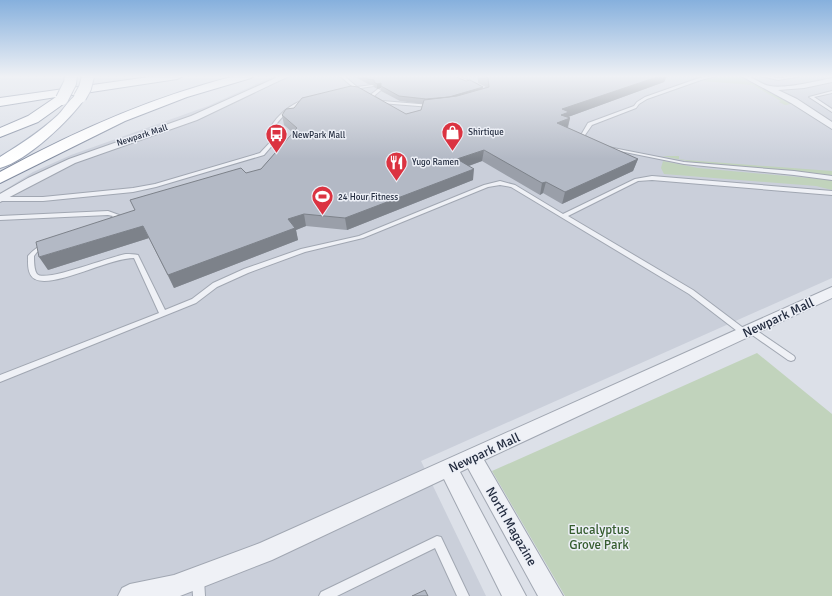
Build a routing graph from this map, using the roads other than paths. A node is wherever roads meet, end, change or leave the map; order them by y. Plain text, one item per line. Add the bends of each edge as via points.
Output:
1 (55, 104) edge
2 (57, 104) edge
3 (74, 104) edge
4 (157, 104) edge
5 (225, 104) edge
6 (296, 104) edge
7 (406, 104) edge
8 (637, 104) edge
9 (797, 104) edge
10 (821, 104) edge
11 (436, 106) edge
12 (832, 112) edge
13 (831, 124) edge
14 (0, 133) edge
15 (592, 143) edge
16 (600, 146) edge
17 (22, 150) junction
18 (0, 151) edge
19 (0, 160) edge
20 (0, 163) edge
21 (0, 178) edge
22 (832, 178) edge
23 (832, 193) edge
24 (0, 199) edge
25 (563, 216) junction
26 (0, 218) edge
27 (102, 226) edge
28 (51, 244) edge
29 (832, 292) edge
30 (163, 314) junction
31 (747, 331) junction
32 (791, 358) dead end
33 (0, 379) edge
34 (472, 457) junction
35 (448, 468) junction
36 (198, 587) edge
37 (130, 596) edge
38 (325, 596) edge
39 (463, 596) edge
40 (514, 596) edge
41 (551, 596) edge

1 - 14 main road via 33,119
2 - 18 main road via 39,122
3 - 17 main road, bridge via 58,122
4 - 21 main road via 115,119
5 - 24 street, Newpark Mall via 194,118 72,160
6 - 24 lane via 272,128 279,135 260,155 144,188 43,199
7 - 11 lane
8 - 15 lane via 590,124 583,135 584,139
9 - 13 street
10 - 12 lane
16 - 22 lane via 684,163
17 - 19 main road
17 - 20 main road
23 - 25 lane via 652,178 637,180
25 - 30 lane via 511,185 491,185 361,237 303,250 246,271 216,285 194,301
25 - 31 lane via 691,292
26 - 27 lane via 108,213 116,215
28 - 30 lane via 34,251 31,256 36,277 48,278 119,256 136,256
29 - 31 street, Newpark Mall
30 - 33 lane
31 - 32 lane
31 - 34 street, Newpark Mall
34 - 35 street, Newpark Mall
34 - 41 street, North Magazine
35 - 36 street, Newpark Mall via 264,552
35 - 40 street
36 - 37 street, Newpark Mall via 174,586
38 - 39 lane via 437,541

